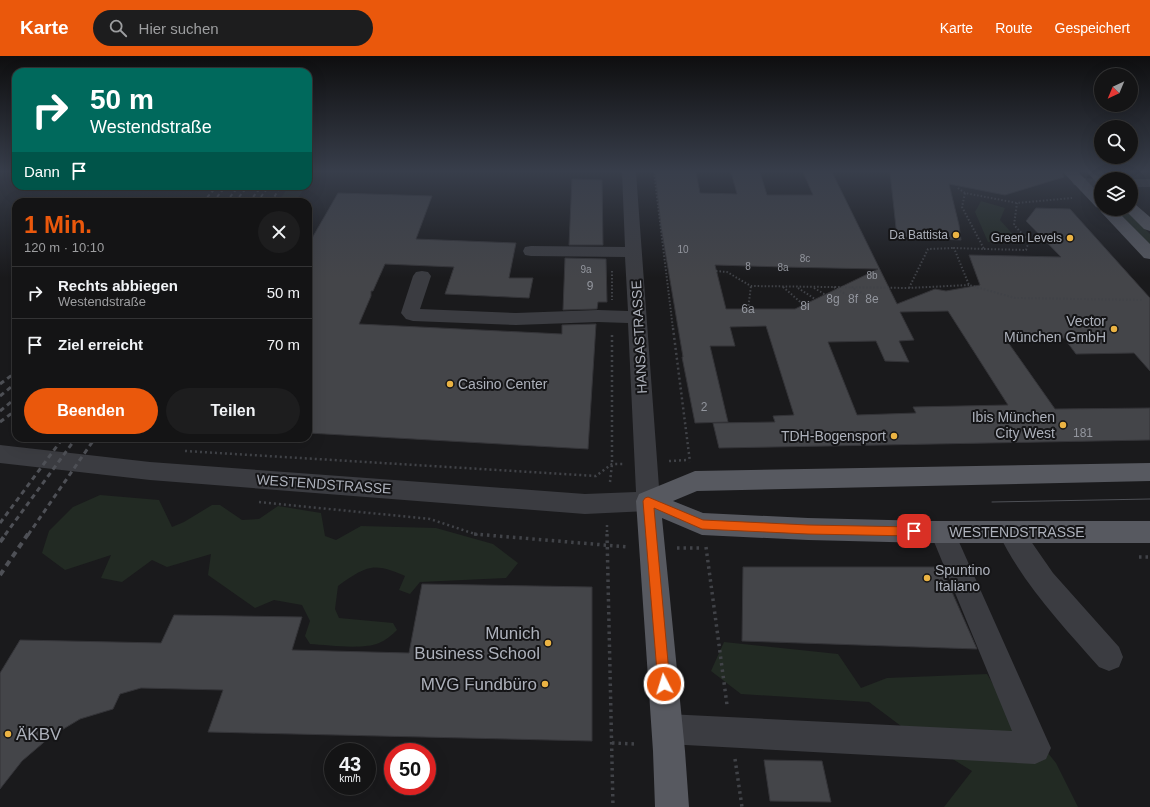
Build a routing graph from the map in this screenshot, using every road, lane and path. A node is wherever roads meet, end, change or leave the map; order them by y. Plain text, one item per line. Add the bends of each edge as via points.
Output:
1 (631, 207) edge
2 (659, 207) edge
3 (962, 207) edge
4 (1016, 207) edge
5 (1138, 215) edge
6 (1113, 216) edge
7 (1150, 226) edge
8 (954, 248) junction
9 (984, 250) junction
10 (531, 251) dead end
11 (634, 252) junction
12 (1150, 254) edge
13 (716, 271) dead end
14 (422, 276) dead end
15 (969, 285) junction
16 (751, 286) junction
17 (783, 286) junction
18 (833, 287) junction
19 (850, 287) junction
20 (798, 288) junction
21 (814, 288) junction
22 (909, 288) junction
23 (815, 299) dead end
24 (833, 299) dead end
25 (853, 299) dead end
26 (872, 299) dead end
27 (1143, 300) dead end
28 (805, 306) dead end
29 (748, 309) dead end
30 (638, 317) junction
31 (178, 450) dead end
32 (0, 454) edge
33 (612, 464) dead end
34 (1150, 472) edge
35 (695, 481) junction
36 (648, 501) junction
37 (256, 502) dead end
38 (942, 532) junction
39 (1010, 532) junction
40 (1150, 532) edge
41 (706, 548) dead end
42 (1109, 657) dead end
43 (667, 729) junction
44 (731, 732) junction
45 (612, 743) junction
46 (636, 744) dead end
47 (613, 807) edge
48 (672, 807) edge
49 (742, 807) edge

1 - 11 street, HANSASTRASSE
2 - 35 path via 690,460
3 - 9 path
4 - 9 path via 1014,225 1029,241 1026,250
5 - 7 main road
6 - 12 main road
8 - 9 path
8 - 15 path
8 - 22 path via 928,249
10 - 11 street
11 - 30 street, HANSASTRASSE
13 - 16 path via 727,272
14 - 30 street via 410,311 413,315 516,319
15 - 22 path
15 - 27 path via 1015,298
16 - 17 path
16 - 29 path
17 - 20 path
17 - 28 path
18 - 19 path
18 - 21 path
18 - 25 path
19 - 22 path
19 - 26 path
20 - 21 path
20 - 23 path
21 - 24 path
30 - 36 street, HANSASTRASSE
31 - 33 path via 596,476
32 - 36 street, WESTENDSTRASSE via 150,471 570,503
34 - 35 main road, WESTENDSTRASSE
35 - 36 main road, WESTENDSTRASSE
36 - 38 main road, WESTENDSTRASSE via 702,524
36 - 43 main road
37 - 45 path via 430,519 477,535 606,546
38 - 39 main road, WESTENDSTRASSE
38 - 44 street via 1035,748
39 - 40 main road, WESTENDSTRASSE
39 - 42 street via 1039,576
41 - 44 path
43 - 44 street
43 - 48 main road
44 - 49 path
45 - 46 path
45 - 47 path

